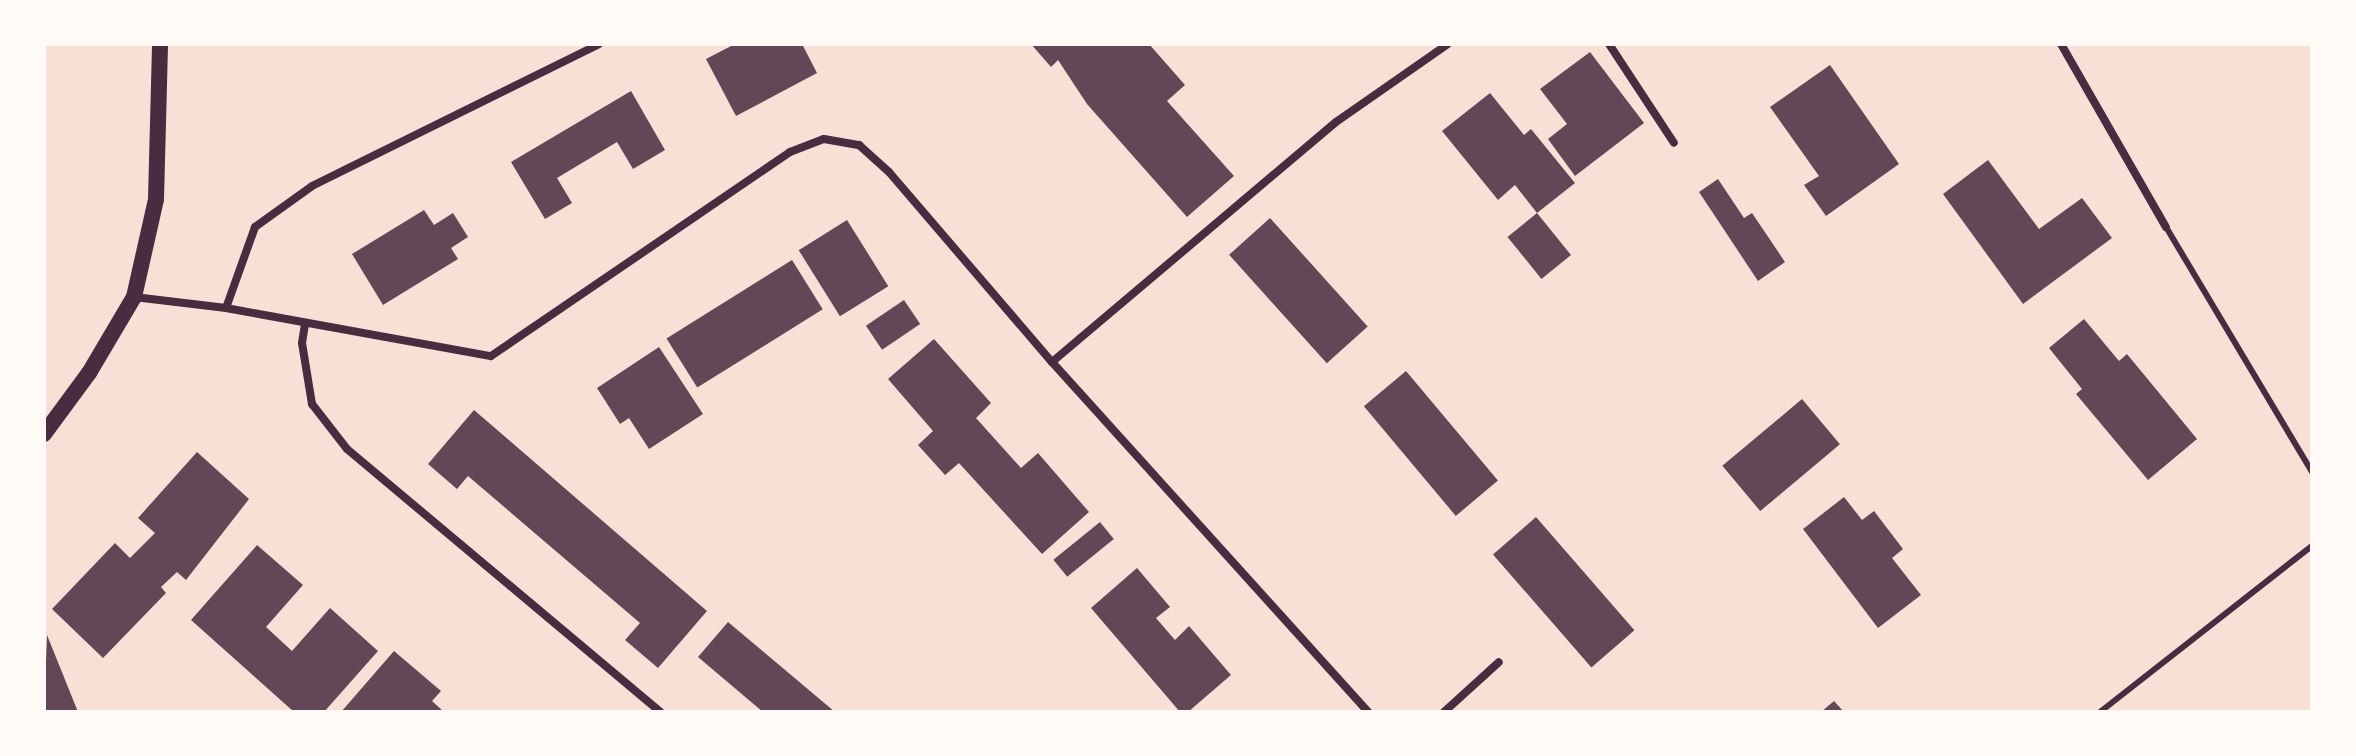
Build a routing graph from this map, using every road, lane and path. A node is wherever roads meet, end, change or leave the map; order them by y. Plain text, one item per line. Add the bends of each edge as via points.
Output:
1 (160, 44) edge
2 (599, 44) edge
3 (1448, 44) edge
4 (1609, 44) edge
5 (2061, 44) edge
6 (1674, 143) dead end
7 (2166, 227) joint
8 (134, 297) junction
9 (226, 308) junction
10 (305, 324) junction
11 (1052, 362) junction
12 (44, 434) edge
13 (2312, 472) edge
14 (2312, 546) edge
15 (1499, 662) dead end
16 (660, 712) edge
17 (1368, 712) edge
18 (1444, 712) edge
19 (2100, 712) edge

1 - 8 main road via 156,199
2 - 9 street via 312,186 255,227
3 - 11 street via 1336,122
4 - 6 street
5 - 7 street
7 - 13 lane
8 - 9 street
8 - 12 main road via 89,373
9 - 10 street
10 - 11 street via 491,356 790,152 824,139 859,145 889,172
10 - 16 street via 302,343 312,404 347,449
11 - 17 street
14 - 19 lane
15 - 18 street

